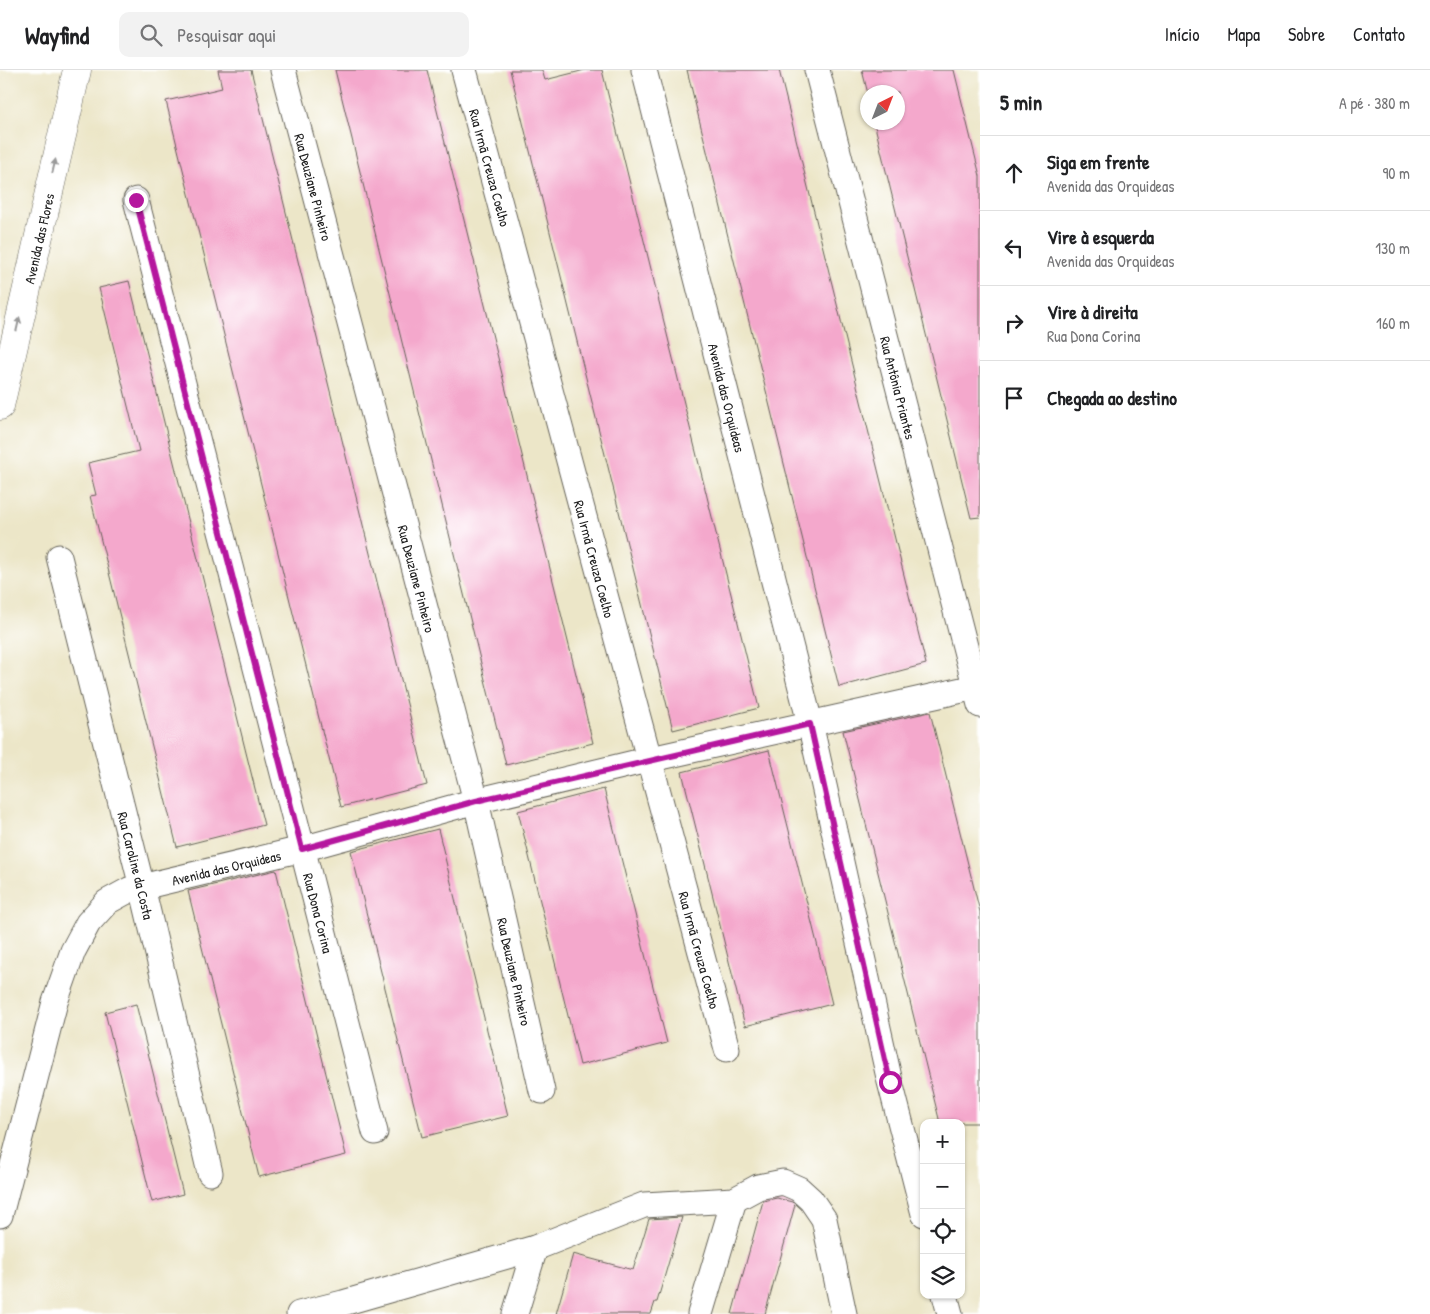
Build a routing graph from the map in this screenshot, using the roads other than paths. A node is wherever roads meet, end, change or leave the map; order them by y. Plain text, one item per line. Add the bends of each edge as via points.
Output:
1 (77, 70) edge
2 (283, 70) edge
3 (464, 70) edge
4 (644, 70) edge
5 (817, 70) edge
6 (136, 200) dead end
7 (0, 406) edge
8 (59, 557) dead end
9 (979, 693) edge
10 (810, 724) junction
11 (647, 760) junction
12 (476, 801) junction
13 (302, 849) junction
14 (142, 887) junction
15 (726, 1048) dead end
16 (542, 1091) dead end
17 (375, 1132) dead end
18 (210, 1173) dead end
19 (734, 1200) junction
20 (923, 1209) edge
21 (0, 1215) edge
22 (535, 1248) junction
23 (946, 1299) edge
24 (341, 1308) edge
25 (298, 1314) edge
26 (515, 1314) edge
27 (700, 1314) edge
28 (844, 1314) edge
29 (950, 1314) edge

7 -> 1 main road, Avenida das Flores
2 - 12 street, Rua Deuziane Pinheiro
3 - 11 street, Rua Irmã Creuza Coelho
4 - 10 street, Avenida das Orquideas
5 - 9 street, Rua Antônia Priantes
6 - 13 street, Rua Dona Corina
8 - 14 street, Rua Caroline da Costa
9 - 10 street, Avenida das Orquideas
10 - 11 street, Avenida das Orquideas
10 - 20 street, Avenida das Orquideas via 890,1082
11 - 12 street, Avenida das Orquideas
11 - 15 street, Rua Irmã Creuza Coelho
12 - 13 street, Avenida das Orquideas
12 - 16 street, Rua Deuziane Pinheiro
13 - 14 street, Avenida das Orquideas
13 - 17 street, Rua Dona Corina
14 - 18 street, Rua Caroline da Costa
14 - 21 street, Avenida das Orquideas via 107,902 88,923 73,951 55,1002
19 - 22 street via 644,1204
19 - 27 street
19 - 28 street via 758,1187 783,1182 811,1200 824,1220
22 - 24 street
22 - 26 street
23 - 29 street
24 - 25 street

